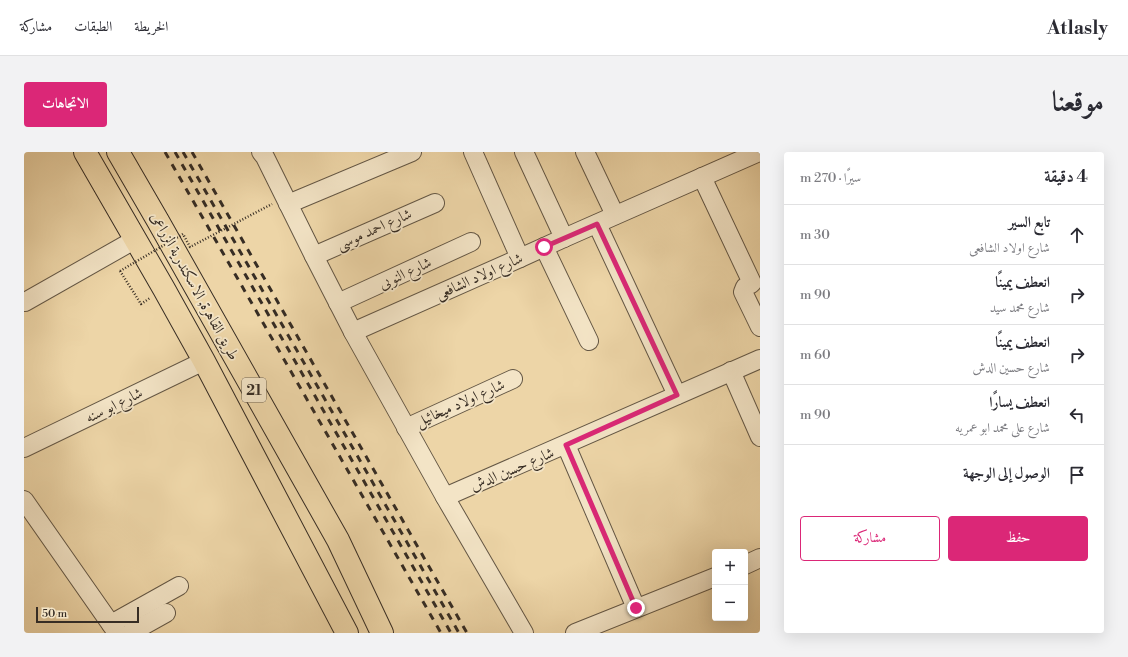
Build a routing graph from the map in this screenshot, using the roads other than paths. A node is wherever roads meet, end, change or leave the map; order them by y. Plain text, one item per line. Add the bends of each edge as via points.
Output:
1 (85, 152) edge
2 (118, 152) edge
3 (412, 152) edge
4 (473, 152) edge
5 (524, 152) edge
6 (585, 152) edge
7 (759, 152) edge
8 (268, 154) edge
9 (702, 177) junction
10 (435, 203) dead end
11 (280, 204) junction
12 (615, 215) junction
13 (597, 224) junction
14 (564, 238) junction
15 (136, 240) junction
16 (471, 242) dead end
17 (544, 247) junction
18 (314, 256) junction
19 (520, 258) junction
20 (25, 302) edge
21 (338, 303) junction
22 (760, 327) edge
23 (353, 332) junction
24 (589, 341) dead end
25 (760, 358) edge
26 (204, 361) junction
27 (731, 371) junction
28 (513, 379) dead end
29 (677, 395) junction
30 (406, 428) junction
31 (760, 437) edge
32 (566, 445) junction
33 (24, 448) edge
34 (445, 497) junction
35 (24, 500) edge
36 (760, 558) edge
37 (748, 564) edge
38 (712, 578) edge
39 (179, 586) dead end
40 (636, 608) junction
41 (166, 613) dead end
42 (114, 628) edge
43 (130, 633) edge
44 (347, 633) edge
45 (382, 633) edge
46 (524, 633) edge
47 (575, 633) edge

1 - 15 highway, طريق القاهرة, الاسكندرية الزراعى / 21
2 - 45 highway, طريق القاهرة, الاسكندرية الزراعى / 21 via 338,540
3 - 11 street
4 - 19 street
5 - 14 street
6 - 12 street
7 - 9 street, شارع اولاد الشافعى
8 - 11 street
9 - 12 street, شارع اولاد الشافعى
9 - 22 street via 752,283 744,288 743,292
10 - 18 street, شارع احمد موسى
11 - 18 street
12 - 13 street, شارع اولاد الشافعى
13 - 14 street, شارع اولاد الشافعى
13 - 29 street
14 - 17 street, شارع اولاد الشافعى
15 - 20 street
15 - 26 highway, طريق القاهرة, الاسكندرية الزراعى / 21
16 - 21 street, شارع النوبى
17 - 19 street, شارع اولاد الشافعى
17 - 24 street
18 - 21 street
19 - 23 street, شارع اولاد الشافعى
21 - 23 street
23 - 30 street
25 - 27 street, شارع حسين الدش
26 - 33 street, شارع ابو سنه
26 - 44 highway, طريق القاهرة, الاسكندرية الزراعى / 21
27 - 29 street, شارع حسين الدش
27 - 31 street
28 - 30 street, شارع اولاد ميخائيل
29 - 32 street, شارع حسين الدش
30 - 34 street
32 - 34 street, شارع حسين الدش
32 - 40 street
34 - 46 street
35 - 42 street
36 - 37 street
38 - 40 street
39 - 42 street
40 - 47 street
41 - 43 street

